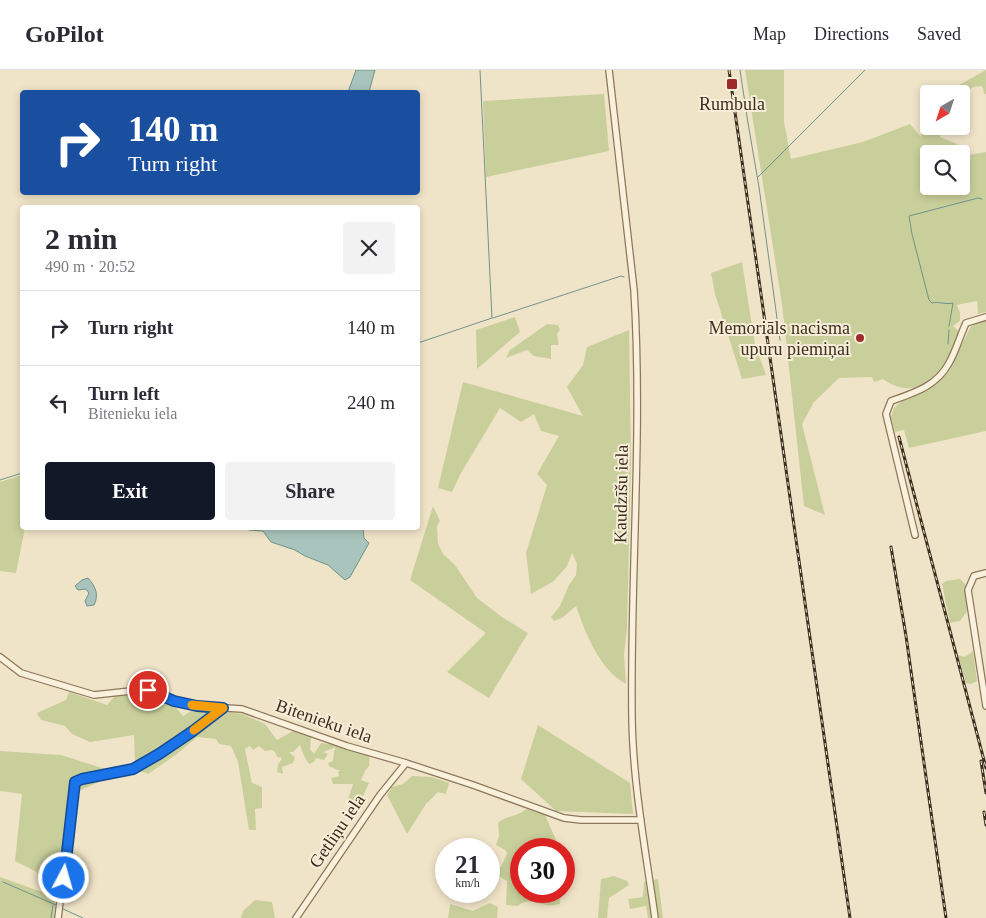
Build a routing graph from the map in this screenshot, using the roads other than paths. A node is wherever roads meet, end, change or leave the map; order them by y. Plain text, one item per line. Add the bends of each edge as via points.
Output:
1 (609, 70) edge
2 (986, 317) edge
3 (915, 535) dead end
4 (986, 573) edge
5 (0, 657) edge
6 (986, 706) edge
7 (223, 708) junction
8 (406, 763) junction
9 (641, 820) junction
10 (58, 918) edge
11 (296, 918) edge
12 (655, 918) edge

1 - 9 street, Kaudzīšu iela via 636,321 638,429 632,719
2 - 3 street via 966,323 949,363 938,378 924,389 891,401 886,414
4 - 6 street via 974,576 968,590
5 - 7 street, Bitenieku iela via 21,672 94,695 148,690 174,701
7 - 8 street, Bitenieku iela via 242,709
7 - 10 street via 166,750 133,769 75,782
8 - 9 street, Bitenieku iela via 564,818
8 - 11 street, Getliņu iela via 380,795
9 - 12 street, Kaudzīšu iela

